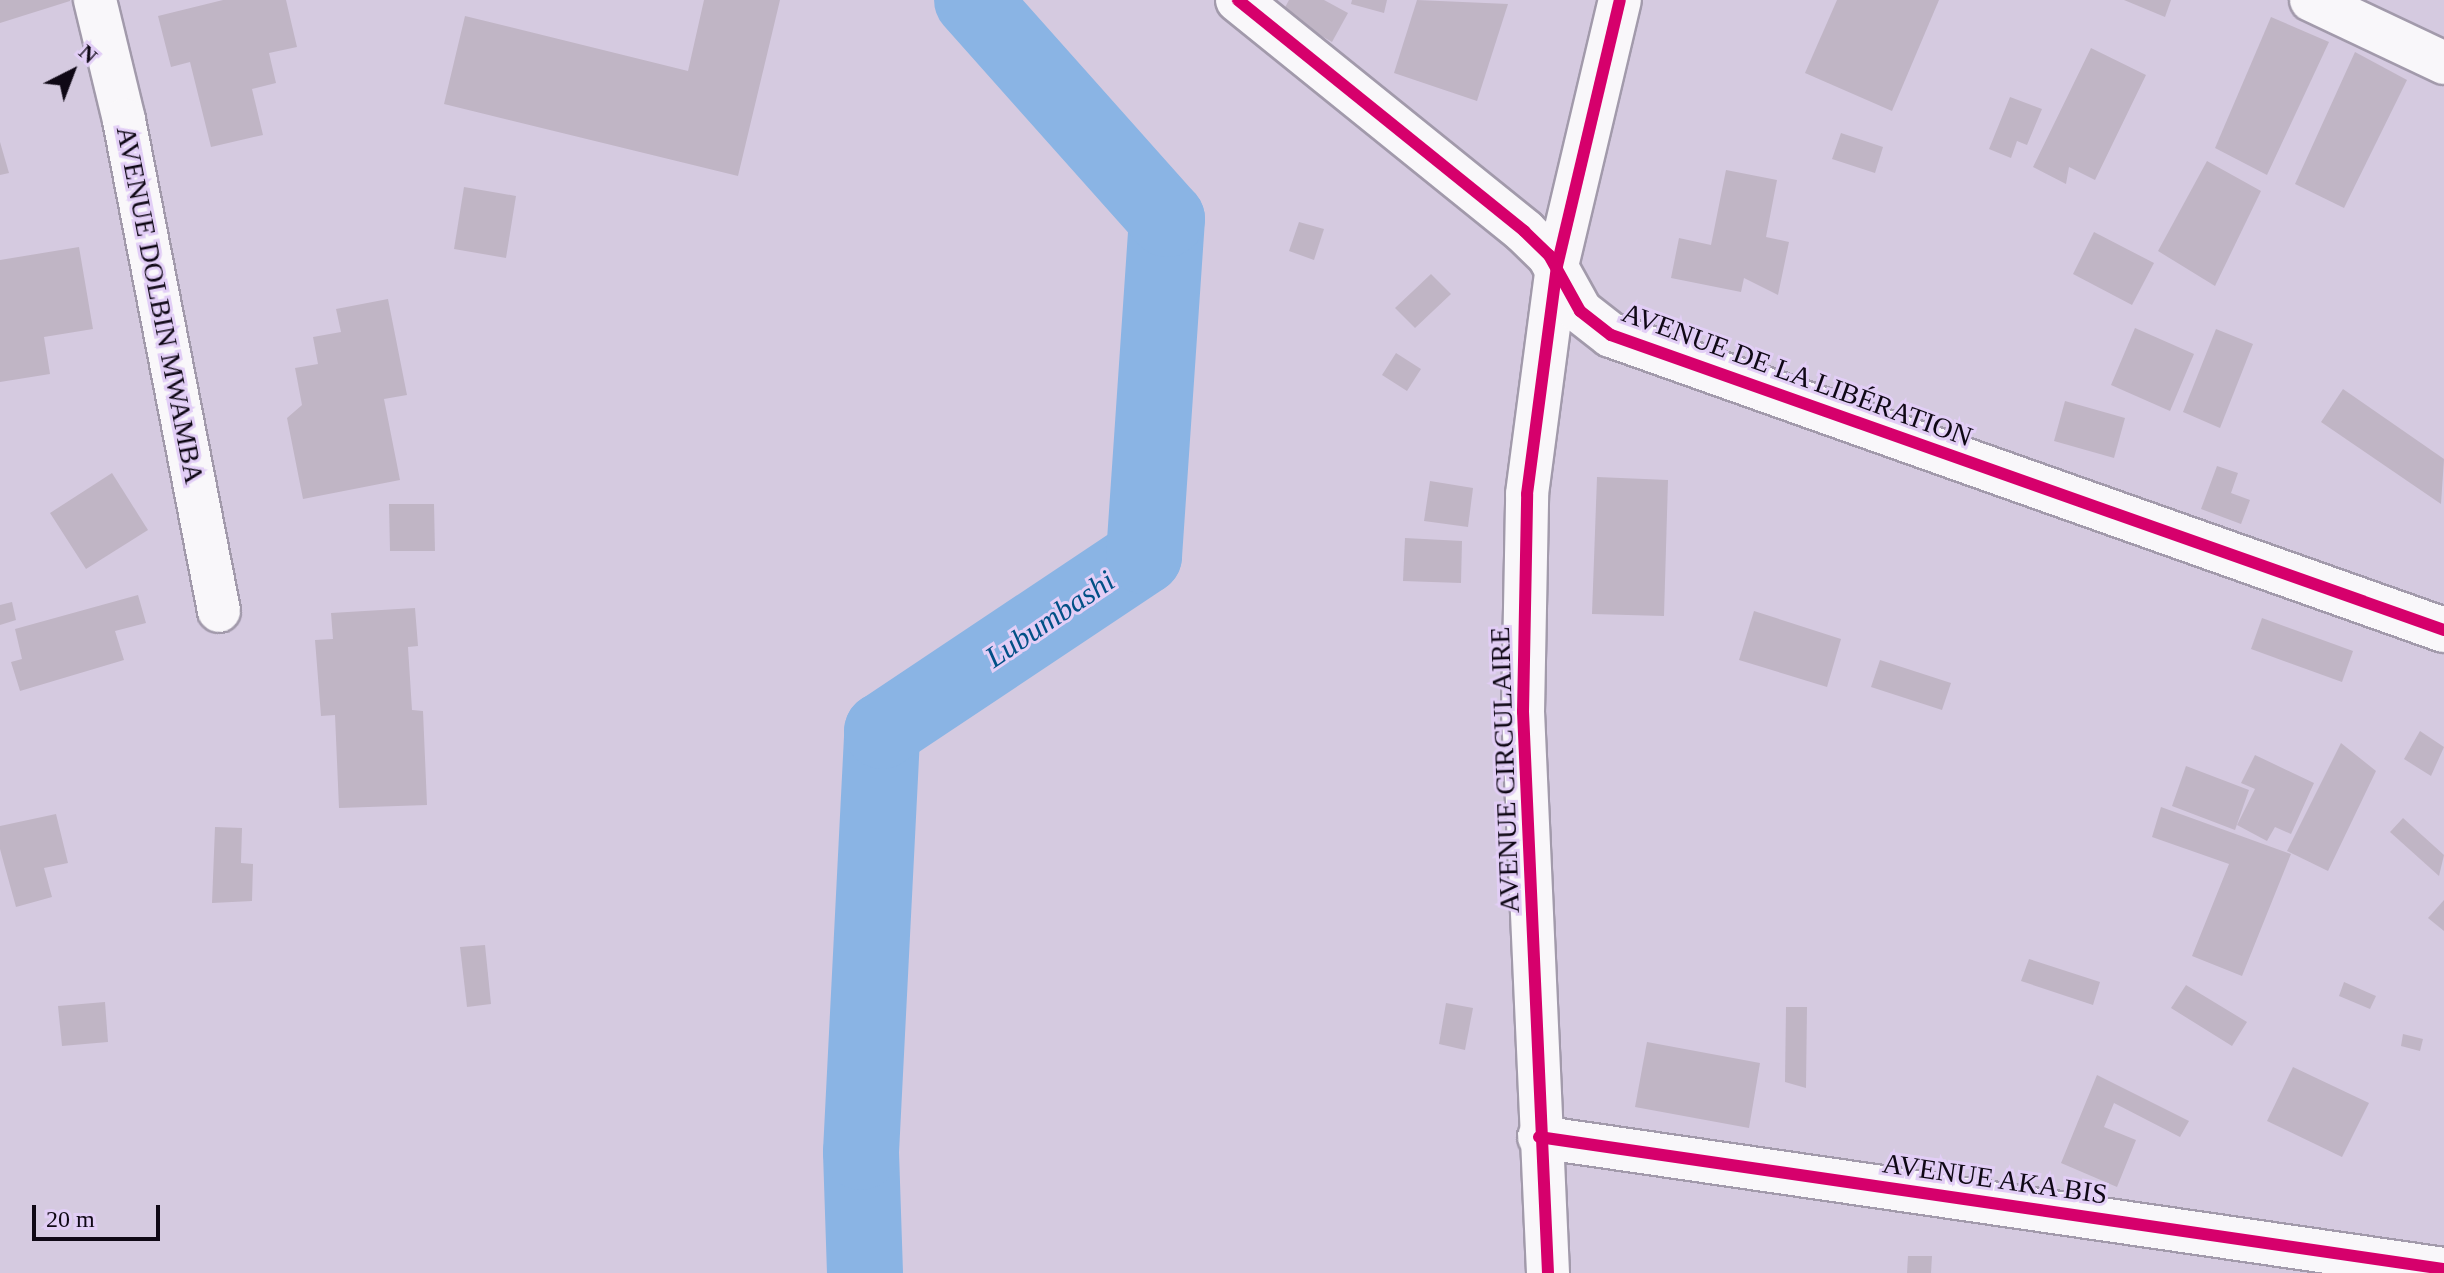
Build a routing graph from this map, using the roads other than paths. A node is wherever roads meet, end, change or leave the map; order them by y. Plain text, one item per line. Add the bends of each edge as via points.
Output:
1 (95, 0) edge
2 (1238, 0) edge
3 (1620, 0) edge
4 (2311, 0) edge
5 (2444, 63) edge
6 (1557, 266) junction
7 (219, 611) dead end
8 (2444, 630) edge
9 (1539, 1137) junction
10 (2444, 1269) edge
11 (1548, 1273) edge

1 - 7 street, AVENUE DOLBIN MWAMBA via 124,120
2 - 6 street, AVENUE DE LA LIBÉRATION via 1524,231
3 - 6 street, AVENUE CIRCULAIRE
4 - 5 street
6 - 8 street, AVENUE DE LA LIBÉRATION via 1580,311 1611,335
6 - 9 street, AVENUE CIRCULAIRE via 1527,494 1525,558 1523,712
9 - 10 street, AVENUE AKA BIS
9 - 11 street, AVENUE CIRCULAIRE

